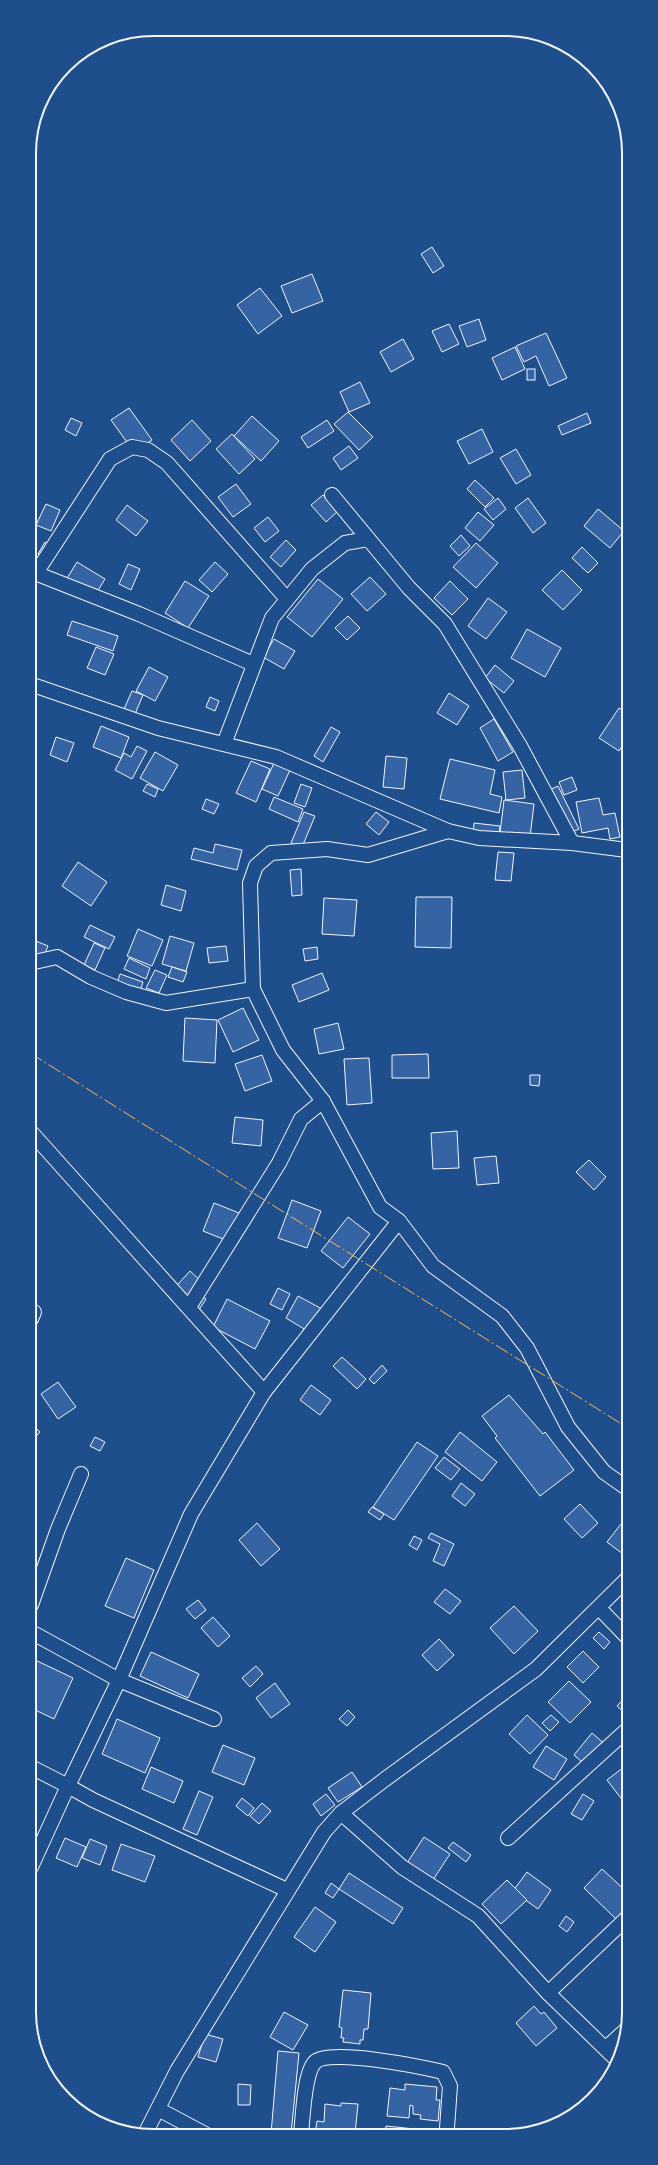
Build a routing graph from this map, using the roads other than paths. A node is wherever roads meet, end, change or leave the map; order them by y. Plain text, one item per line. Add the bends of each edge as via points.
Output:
1 (332, 495) dead end
2 (368, 539) junction
3 (36, 568) edge
4 (36, 573) edge
5 (287, 600) junction
6 (253, 664) junction
7 (36, 686) edge
8 (224, 744) junction
9 (448, 831) junction
10 (572, 843) junction
11 (622, 849) edge
12 (36, 962) edge
13 (253, 989) junction
14 (323, 1101) junction
15 (36, 1138) edge
16 (399, 1221) junction
17 (188, 1307) junction
18 (264, 1392) junction
19 (81, 1474) dead end
20 (622, 1485) edge
21 (622, 1584) edge
22 (36, 1591) edge
23 (599, 1608) junction
24 (622, 1632) edge
25 (36, 1635) edge
26 (119, 1680) junction
27 (214, 1719) dead end
28 (622, 1734) edge
29 (36, 1770) edge
30 (68, 1786) junction
31 (341, 1813) junction
32 (508, 1838) dead end
33 (36, 1856) edge
34 (287, 1890) junction
35 (622, 1923) edge
36 (548, 1993) junction
37 (620, 2036) edge
38 (606, 2048) junction
39 (613, 2056) edge
40 (158, 2109) junction
41 (447, 2128) dead end
42 (148, 2129) edge
43 (196, 2129) edge
44 (302, 2129) edge

1 - 2 street
2 - 5 street via 345,543 312,569
2 - 10 street via 409,588 445,624 520,746
3 - 5 street via 110,459 132,447 148,450 167,463
4 - 6 street via 139,614
5 - 6 street via 272,618
6 - 8 street
7 - 8 street via 158,728
8 - 9 street via 276,757
9 - 10 street via 479,838
9 - 13 street via 368,855 327,849 271,853 256,866 250,883
10 - 11 street
12 - 13 street via 57,957 91,977 126,992 166,1002
13 - 14 street via 283,1050
14 - 16 street via 380,1207
14 - 17 street via 301,1119 279,1163
15 - 17 street
16 - 18 street
16 - 20 street via 433,1266 502,1316 527,1348 568,1427 604,1472
17 - 18 street
18 - 26 street via 191,1514
19 - 22 street via 58,1528
21 - 23 street
23 - 24 street
23 - 31 street via 536,1669
25 - 26 street
26 - 27 street
26 - 30 street
28 - 32 street
29 - 30 street
30 - 33 street
30 - 34 street
31 - 34 street via 324,1832
31 - 36 street via 402,1867 478,1916
34 - 40 street via 177,2071
35 - 36 street
36 - 38 street
37 - 38 street
38 - 39 street
40 - 42 street
40 - 43 street
41 - 44 street via 450,2086 443,2072 414,2064 331,2056 315,2061 309,2071

